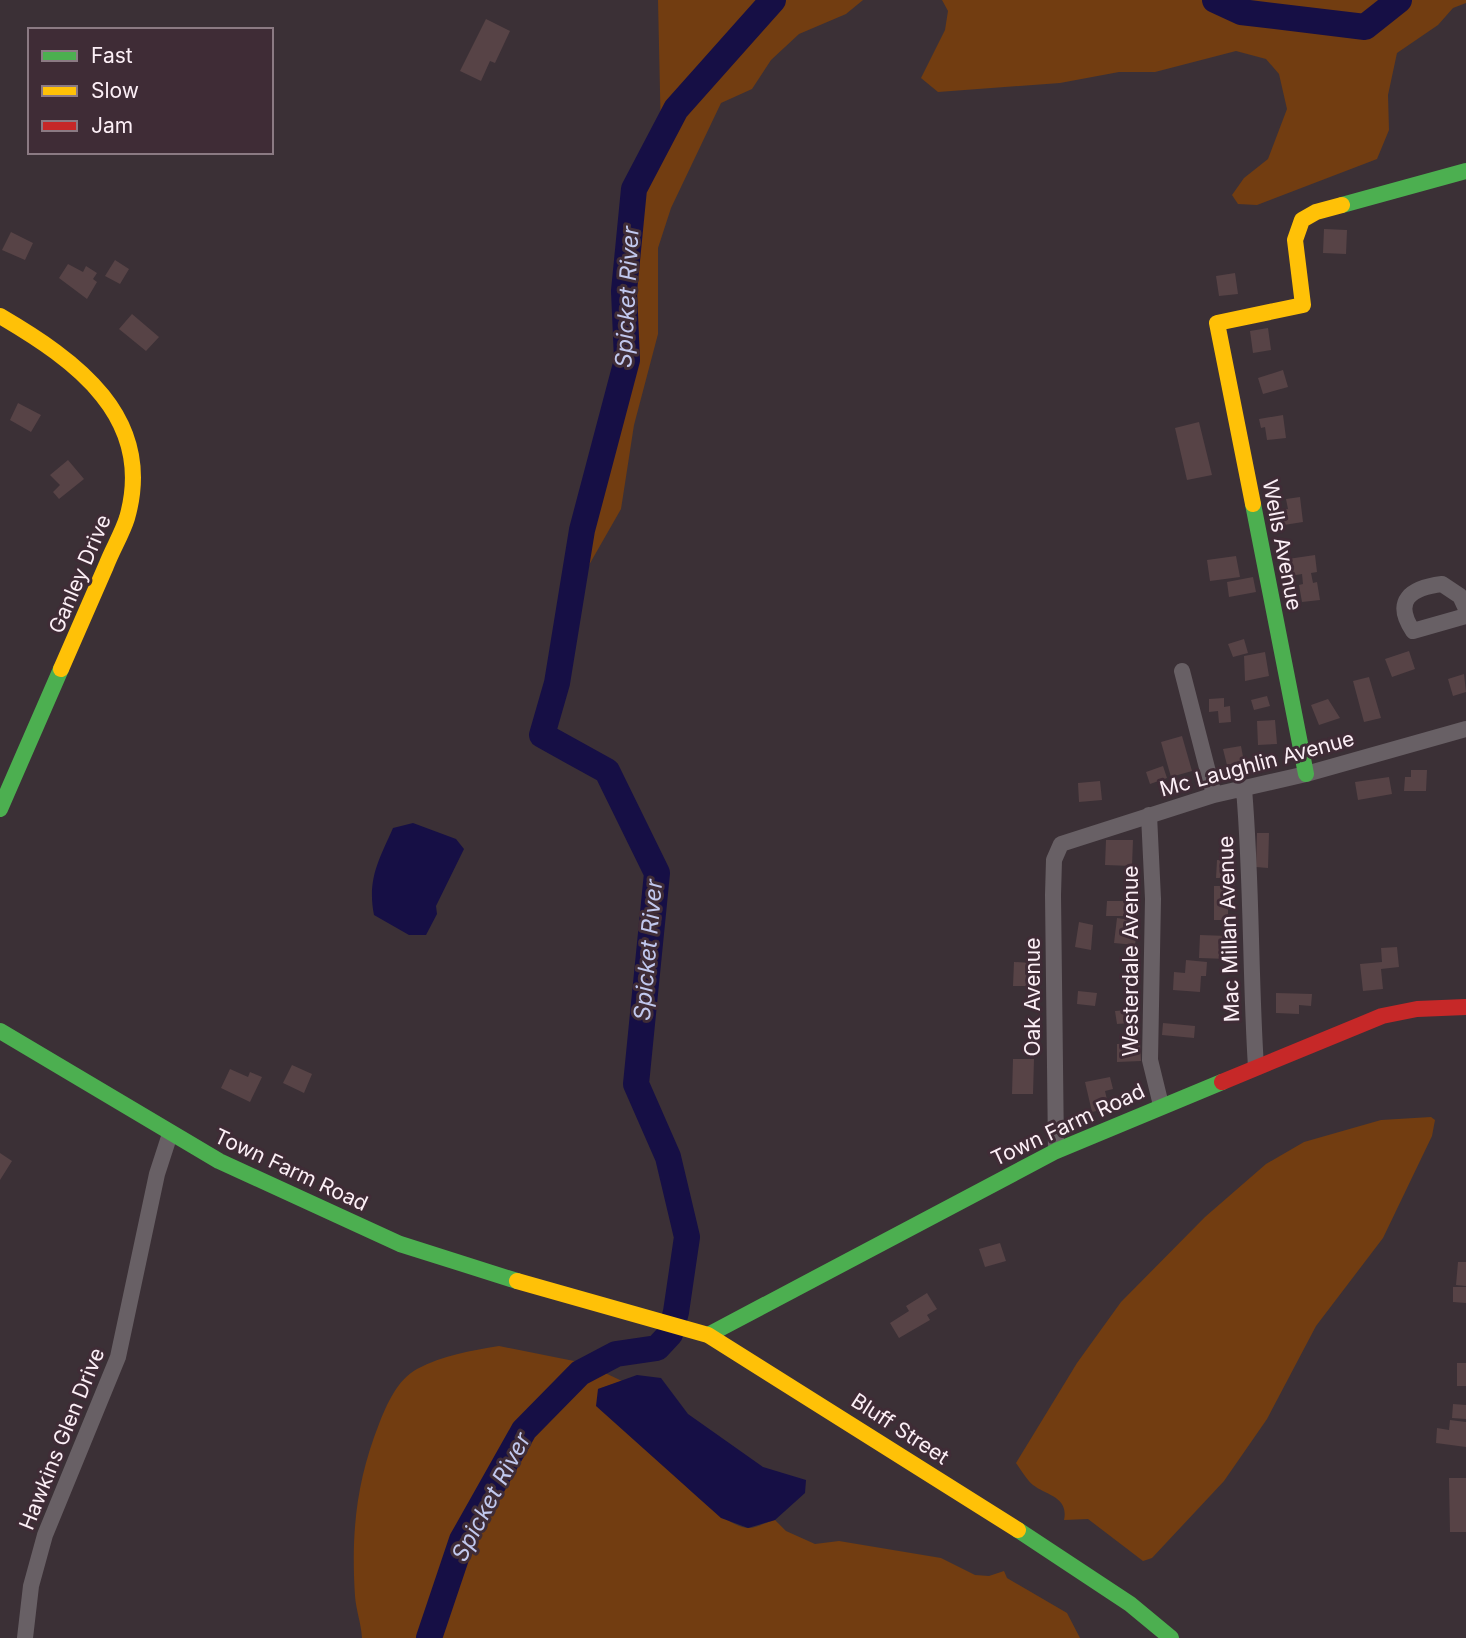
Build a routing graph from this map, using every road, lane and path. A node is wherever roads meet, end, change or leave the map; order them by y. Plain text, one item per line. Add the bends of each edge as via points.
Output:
1 (1466, 171) edge
2 (0, 316) edge
3 (1466, 609) edge
4 (1466, 616) edge
5 (1182, 671) dead end
6 (1466, 729) edge
7 (1306, 774) junction
8 (1244, 789) junction
9 (1214, 795) junction
10 (0, 809) edge
11 (1149, 815) junction
12 (1060, 844) joint
13 (1466, 1007) edge
14 (0, 1031) edge
15 (1256, 1068) junction
16 (1161, 1105) junction
17 (170, 1134) junction
18 (1056, 1151) junction
19 (585, 1299) joint
20 (708, 1335) junction
21 (24, 1638) edge
22 (1171, 1638) edge

1 - 7 street, Wells Avenue via 1315,212 1302,220 1295,240 1303,304 1217,323
2 - 10 street, Ganley Drive via 45,341 87,373 124,431 131,465 127,517
3 - 4 street via 1460,596 1442,584 1418,590 1403,606 1403,616 1413,631
5 - 9 street
6 - 7 street, Mc Laughlin Avenue
7 - 8 street, Mc Laughlin Avenue
8 - 9 street, Mc Laughlin Avenue
8 - 15 street, Mac Millan Avenue
9 - 11 street, Mc Laughlin Avenue
11 - 12 street, Mc Laughlin Avenue
11 - 16 street, Westerdale Avenue via 1153,899 1150,1060
12 - 18 street, Oak Avenue via 1054,860 1053,895
13 - 15 street, Town Farm Road via 1382,1016
14 - 17 street, Town Farm Road
15 - 16 street, Town Farm Road
16 - 18 street, Town Farm Road
17 - 19 street, Town Farm Road via 400,1244
17 - 21 street, Hawkins Glen Drive via 157,1174 118,1357 45,1535
18 - 20 street, Town Farm Road
19 - 20 street, Bluff Street
20 - 22 street, Bluff Street via 912,1461 1130,1604

